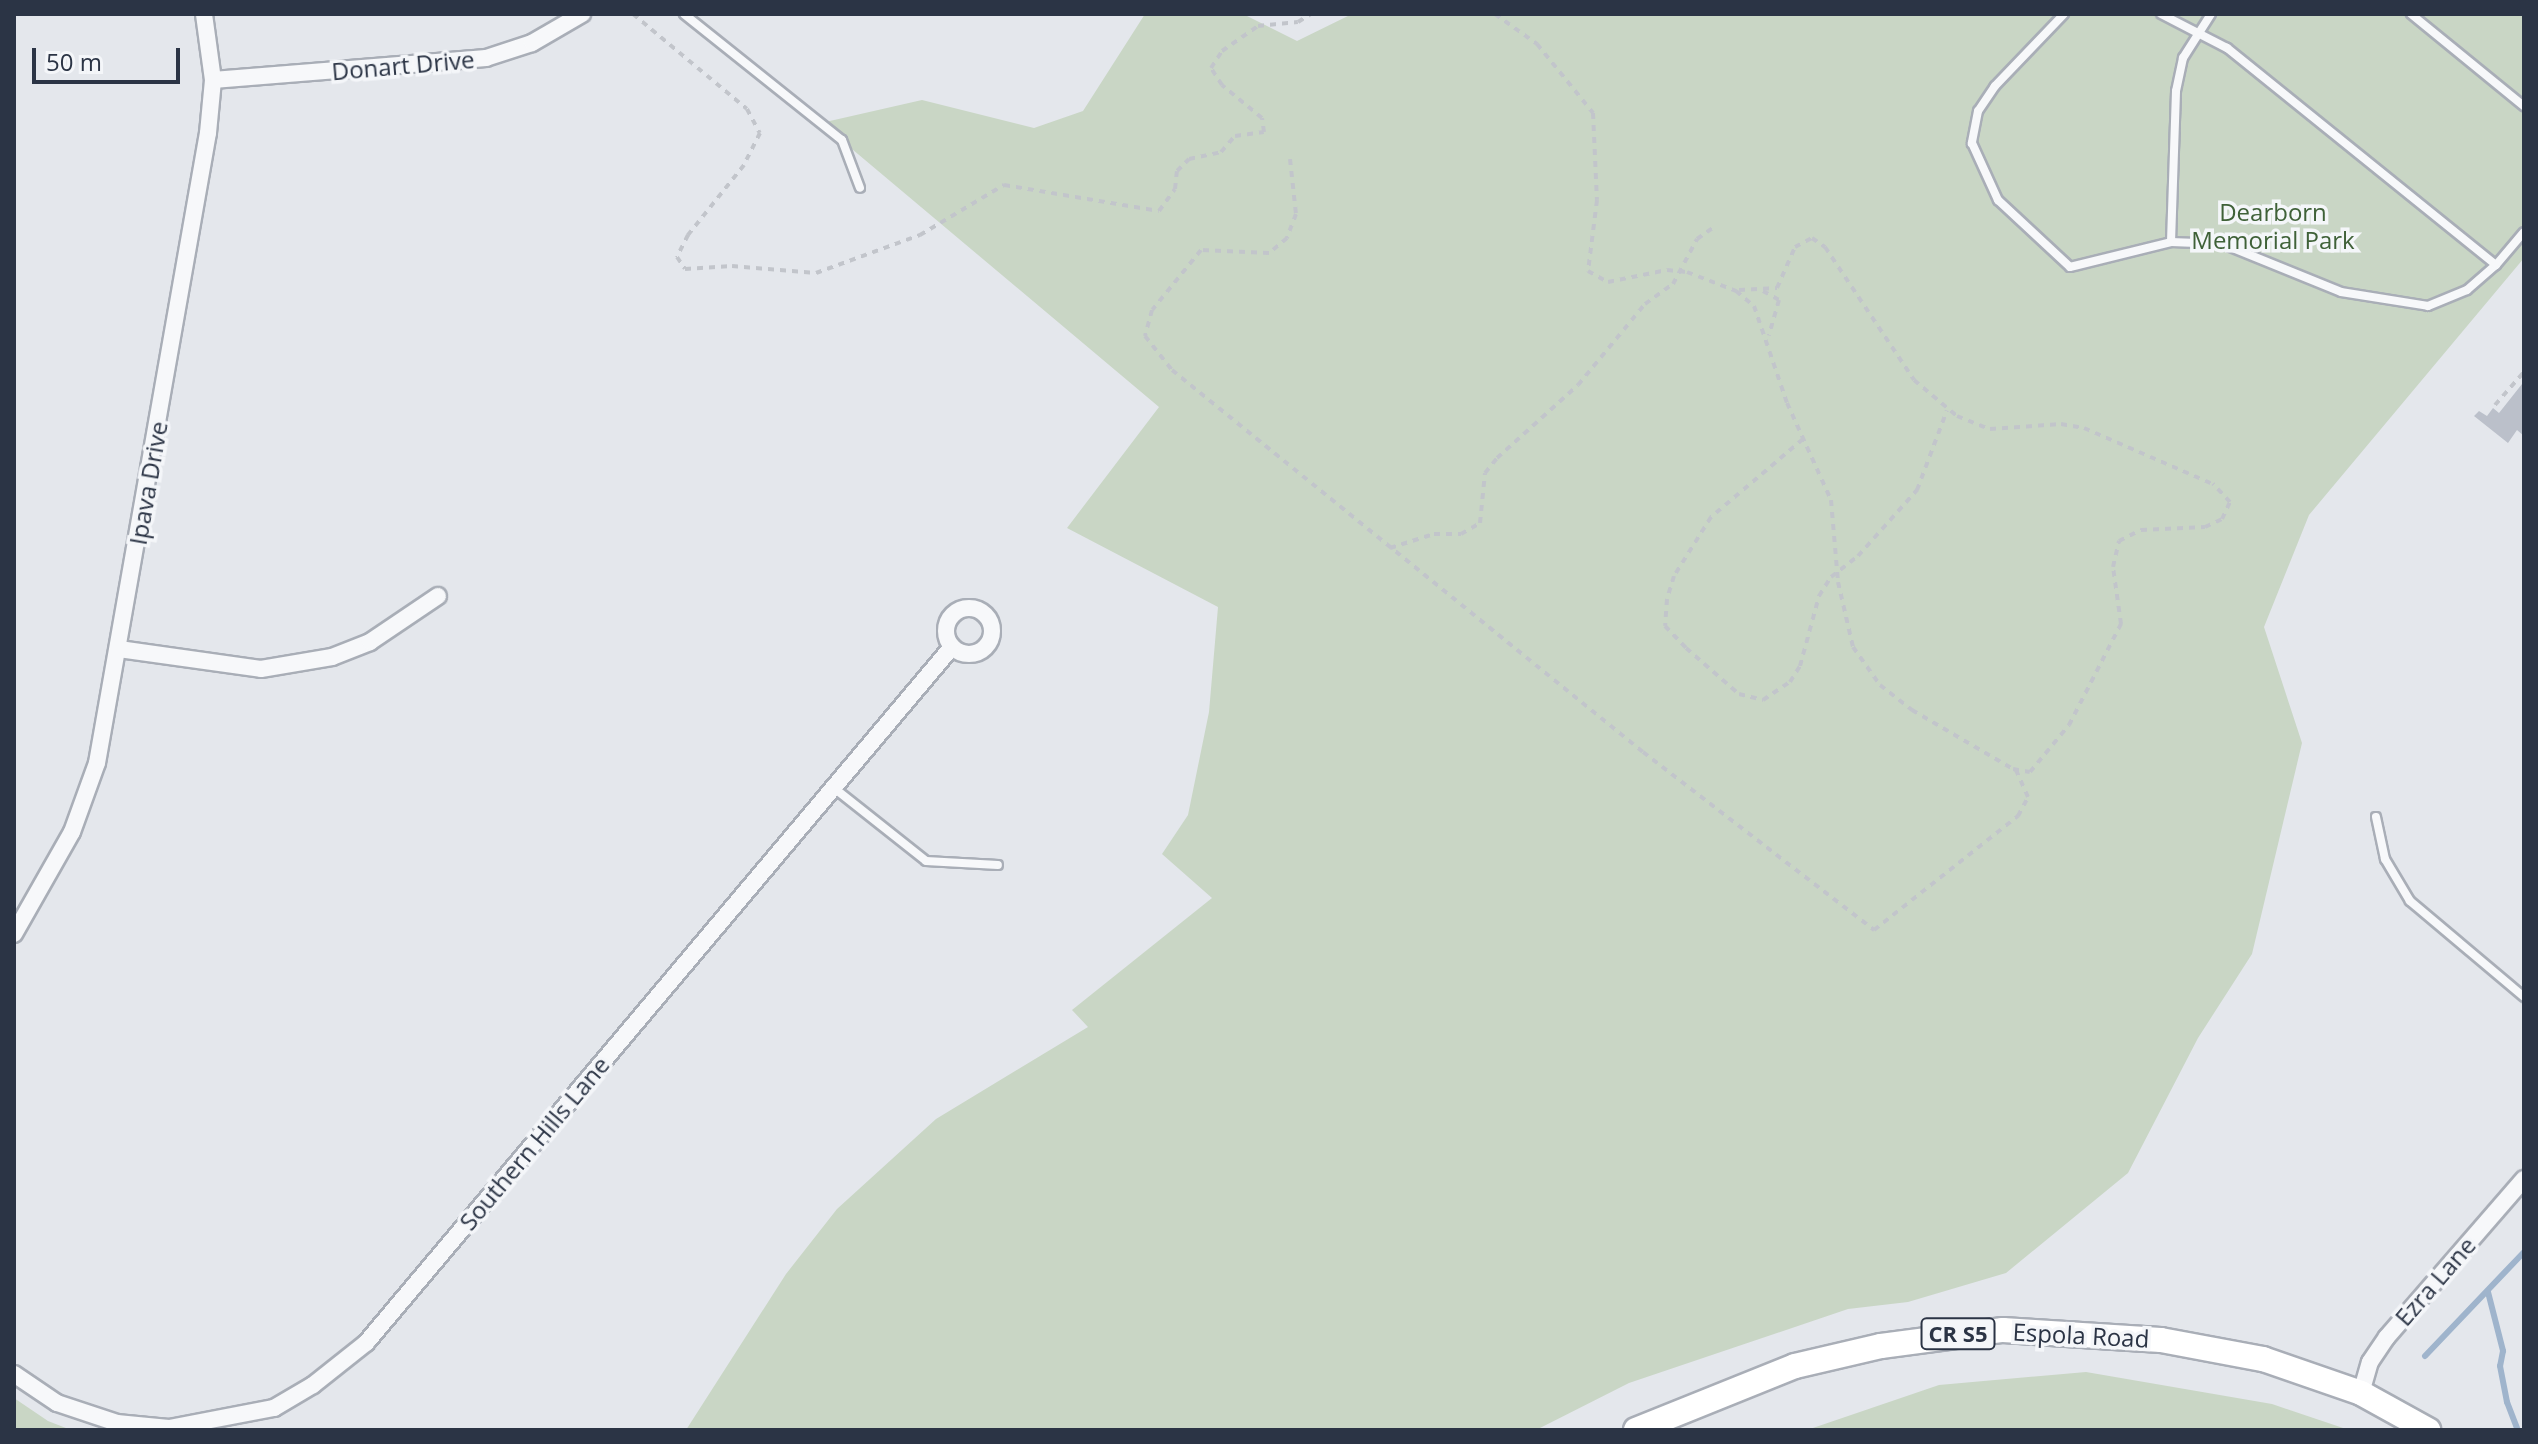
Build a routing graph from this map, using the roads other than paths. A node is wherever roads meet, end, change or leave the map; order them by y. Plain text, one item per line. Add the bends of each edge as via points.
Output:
1 (204, 14) edge
2 (582, 14) edge
3 (684, 14) edge
4 (2064, 14) edge
5 (2161, 14) edge
6 (2211, 14) edge
7 (2411, 14) edge
8 (2198, 30) junction
9 (213, 80) junction
10 (2524, 106) edge
11 (860, 188) dead end
12 (2524, 232) edge
13 (2171, 242) junction
14 (2496, 265) junction
15 (438, 596) dead end
16 (951, 648) dead end
17 (119, 649) junction
18 (834, 787) junction
19 (2376, 817) dead end
20 (998, 865) dead end
21 (14, 934) edge
22 (2524, 997) edge
23 (2524, 1179) edge
24 (14, 1374) edge
25 (2361, 1393) junction
26 (1636, 1430) edge
27 (2428, 1430) edge

1 - 9 street, Ipava Drive
2 - 9 street, Donart Drive via 532,43 486,58
3 - 11 lane via 842,140
4 - 13 lane via 1978,111 1972,143 1982,173 1998,200 2070,267
5 - 8 lane
6 - 8 lane
7 - 10 lane
8 - 13 lane via 2183,58 2176,91
8 - 14 lane
9 - 17 street, Ipava Drive
12 - 14 lane
13 - 14 lane via 2223,244 2341,292 2391,304 2428,306 2467,290
15 - 17 street via 370,642 332,657 261,669
16 - 18 street, Southern Hills Lane
17 - 21 street, Ipava Drive via 97,763 72,832
18 - 20 lane via 926,861
18 - 24 street, Southern Hills Lane via 366,1343 313,1385 274,1408 169,1428 117,1423 57,1403
19 - 22 lane via 2385,859 2410,901
23 - 25 street, Ezra Lane via 2387,1337 2370,1362
25 - 26 main road, Espola Road / CR S5 via 2263,1359 2161,1340 2003,1330 1881,1346 1795,1366
25 - 27 main road, Espola Road / CR S5

